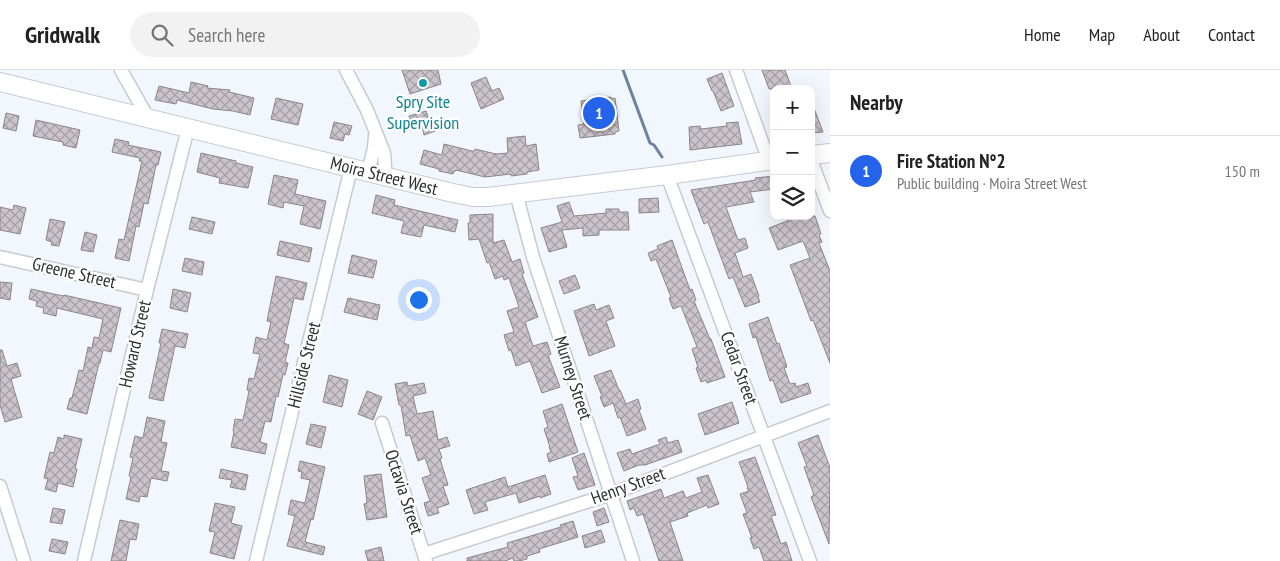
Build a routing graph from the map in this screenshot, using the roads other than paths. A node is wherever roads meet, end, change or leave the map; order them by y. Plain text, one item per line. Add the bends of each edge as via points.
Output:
1 (121, 70) edge
2 (346, 70) edge
3 (736, 70) edge
4 (0, 82) edge
5 (148, 118) junction
6 (188, 128) junction
7 (830, 152) edge
8 (815, 154) edge
9 (770, 157) edge
10 (770, 160) edge
11 (815, 171) edge
12 (367, 172) junction
13 (667, 176) junction
14 (516, 194) junction
15 (830, 210) edge
16 (0, 257) edge
17 (148, 290) junction
18 (830, 411) edge
19 (382, 423) dead end
20 (764, 436) junction
21 (0, 486) edge
22 (611, 494) junction
23 (2, 499) edge
24 (425, 557) edge
25 (24, 561) edge
26 (84, 561) edge
27 (256, 561) edge
28 (633, 561) edge
29 (810, 561) edge

1 - 5 street
2 - 12 street, Hillside Street via 376,133
3 - 9 street
4 - 5 main road, Moira Street West
5 - 6 main road, Moira Street West
6 - 12 main road, Moira Street West
6 - 17 street, Howard Street
7 - 8 main road
10 - 13 main road, Moira Street West
11 - 15 street
12 - 14 main road, Moira Street West via 473,197
12 - 27 street, Hillside Street
13 - 14 main road, Moira Street West
13 - 20 street, Cedar Street
14 - 22 street, Murney Street via 533,257
16 - 17 street, Greene Street
17 - 26 street, Howard Street
18 - 20 street, Henry Street
19 - 24 street, Octavia Street
20 - 22 street, Henry Street
20 - 29 street, Cedar Street
21 - 23 street
22 - 24 street, Henry Street
22 - 28 street, Murney Street
23 - 25 street

